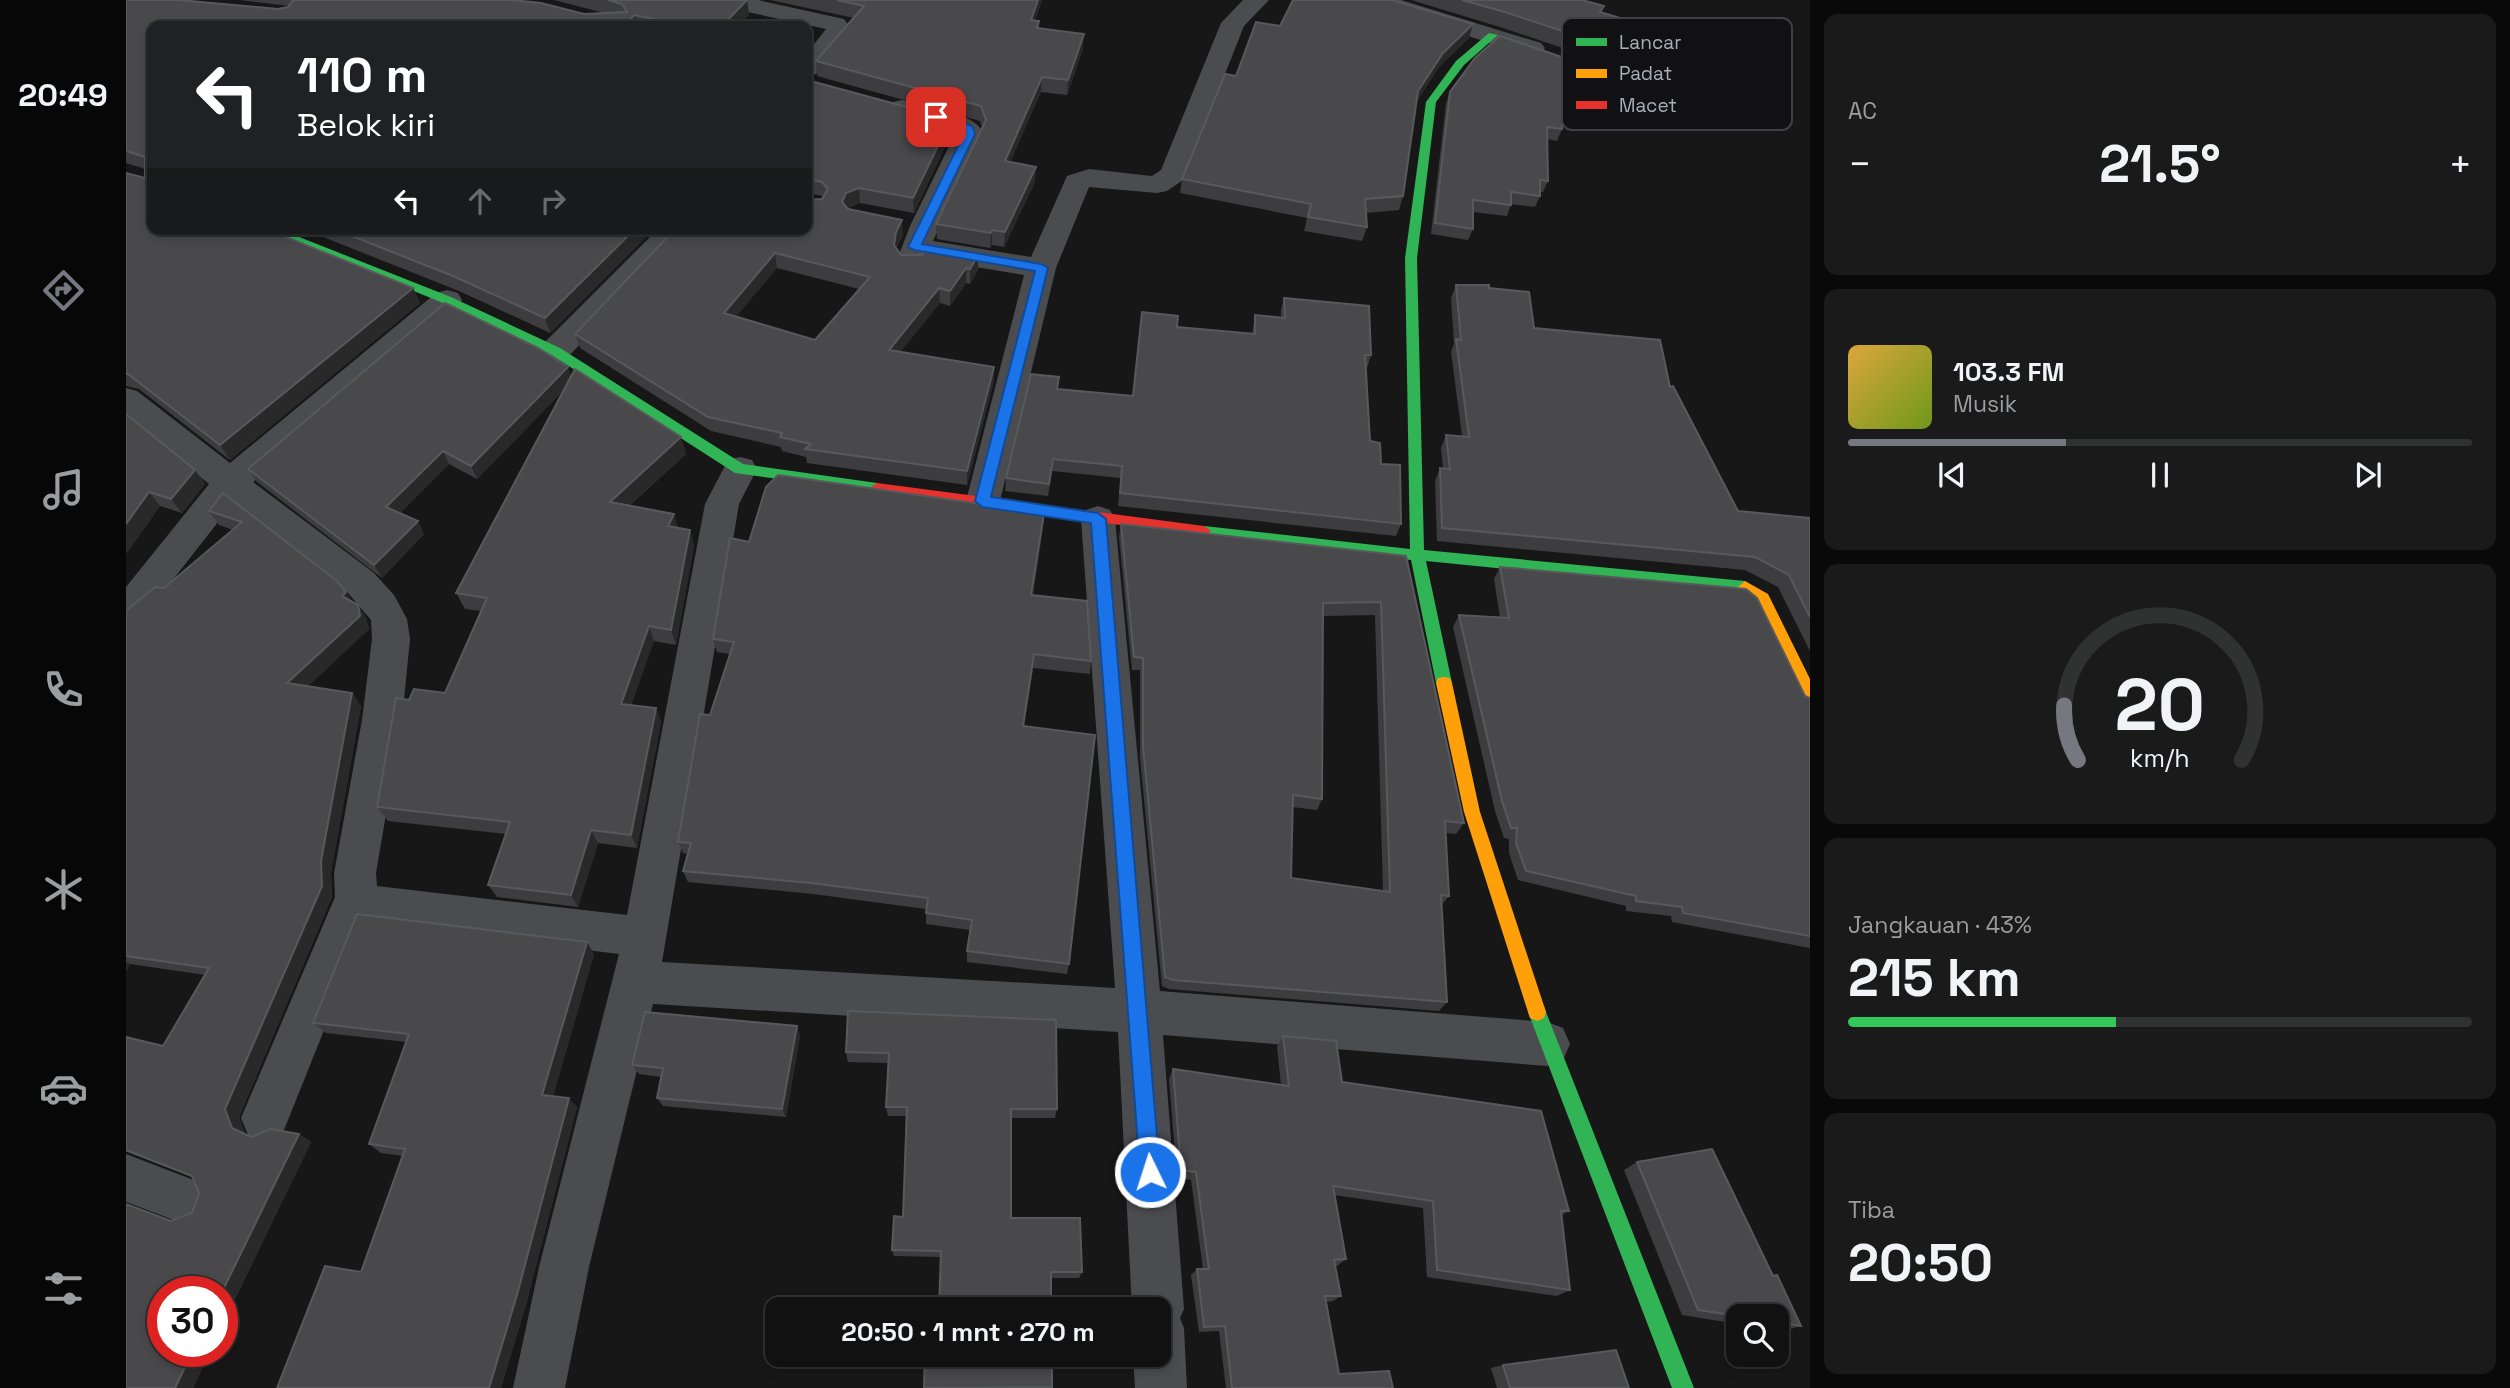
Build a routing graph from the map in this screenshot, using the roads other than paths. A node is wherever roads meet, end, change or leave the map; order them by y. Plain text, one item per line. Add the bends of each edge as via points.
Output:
1 (724, 0) edge
2 (1257, 0) edge
3 (1376, 0) edge
4 (1493, 34) junction
5 (1562, 58) edge
6 (812, 81) edge
7 (874, 101) edge
8 (283, 235) edge
9 (669, 235) edge
10 (1041, 268) junction
11 (447, 300) junction
12 (555, 351) junction
13 (126, 398) edge
14 (740, 469) junction
15 (230, 482) junction
16 (982, 501) junction
17 (1098, 519) junction
18 (1417, 555) junction
19 (126, 613) edge
20 (1810, 695) edge
21 (356, 897) junction
22 (645, 937) junction
23 (636, 982) junction
24 (1139, 1011) junction
25 (1547, 1044) junction
26 (265, 1118) dead end
27 (126, 1178) edge
28 (187, 1201) dead end
29 (1157, 1297) edge
30 (1160, 1367) edge
31 (539, 1388) edge
32 (1161, 1388) edge
33 (1683, 1388) edge

1 - 6 street via 835,24 839,29
2 - 10 street via 1233,23 1173,174 1157,185 1081,179
3 - 4 street
4 - 5 street
4 - 18 street via 1460,63 1431,102 1420,172 1411,258
7 - 10 street via 968,128 969,134 913,239
8 - 11 street
9 - 12 street
10 - 16 street
11 - 12 street
11 - 15 street
12 - 14 street
13 - 15 street
14 - 16 street
14 - 22 street via 722,504
15 - 19 street
15 - 21 street via 361,583 389,620 382,720 355,873
16 - 17 street
17 - 18 street
17 - 24 street
18 - 20 street via 1744,586 1763,598
18 - 25 street via 1472,812
21 - 22 street via 373,905
21 - 26 street
22 - 23 street
23 - 24 street
23 - 31 street
24 - 25 street
24 - 29 street
25 - 33 street
27 - 28 street
30 - 32 street

